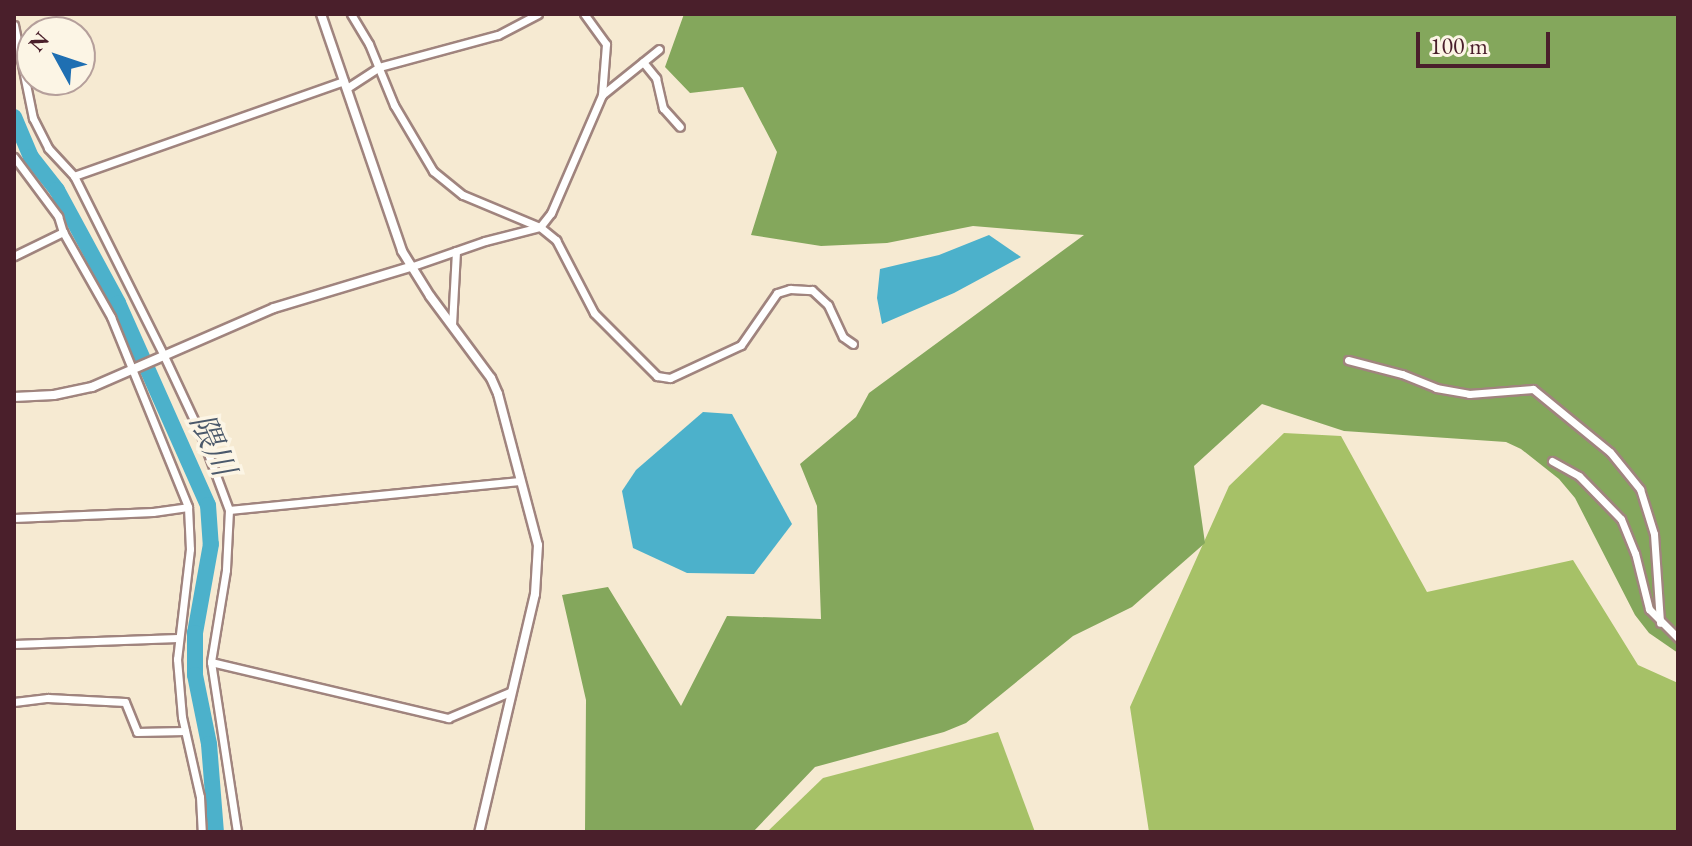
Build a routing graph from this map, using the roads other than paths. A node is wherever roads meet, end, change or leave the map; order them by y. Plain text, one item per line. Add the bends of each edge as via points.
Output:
1 (321, 14) edge
2 (351, 14) edge
3 (538, 14) edge
4 (584, 14) edge
5 (14, 25) edge
6 (659, 49) dead end
7 (643, 62) junction
8 (379, 67) junction
9 (345, 84) junction
10 (602, 95) junction
11 (680, 127) dead end
12 (14, 157) edge
13 (74, 176) junction
14 (540, 227) junction
15 (63, 232) junction
16 (456, 251) junction
17 (14, 256) edge
18 (410, 267) junction
19 (452, 325) junction
20 (853, 344) dead end
21 (164, 356) junction
22 (1348, 360) dead end
23 (135, 369) junction
24 (14, 397) edge
25 (1552, 461) dead end
26 (520, 481) junction
27 (188, 507) junction
28 (229, 510) junction
29 (14, 518) edge
30 (1660, 623) junction
31 (178, 638) junction
32 (1678, 638) edge
33 (14, 644) edge
34 (211, 662) junction
35 (510, 692) junction
36 (14, 702) edge
37 (185, 731) junction
38 (202, 832) edge
39 (237, 832) edge
40 (479, 832) edge

1 - 9 street
2 - 8 street
3 - 8 street via 487,39
4 - 10 street via 606,44
5 - 13 street via 33,118 48,148
6 - 7 street
7 - 10 street
7 - 11 street via 656,78 663,108
8 - 9 street
8 - 14 street via 394,105 433,171 463,195
9 - 13 street
9 - 18 street
10 - 14 street via 551,213
12 - 15 street via 58,216
13 - 21 street
14 - 16 street
14 - 20 street via 556,240 594,313 657,376 670,378 741,345 777,293 790,289 812,290
15 - 17 street
15 - 23 street
16 - 18 street
16 - 19 street
18 - 19 street
18 - 21 street via 274,308
19 - 26 street via 491,378
21 - 23 street
21 - 28 street
22 - 30 street via 1469,394 1533,389 1610,452 1640,489 1654,534
23 - 24 street via 92,387
23 - 27 street
25 - 30 street via 1579,476 1621,519 1649,609
26 - 28 street
26 - 35 street via 538,545 539,569
27 - 29 street
27 - 31 street via 190,549
28 - 34 street via 226,570
30 - 32 street
31 - 33 street
31 - 37 street
34 - 35 street via 448,718
34 - 39 street
35 - 40 street
36 - 37 street via 125,702 137,732
37 - 38 street

